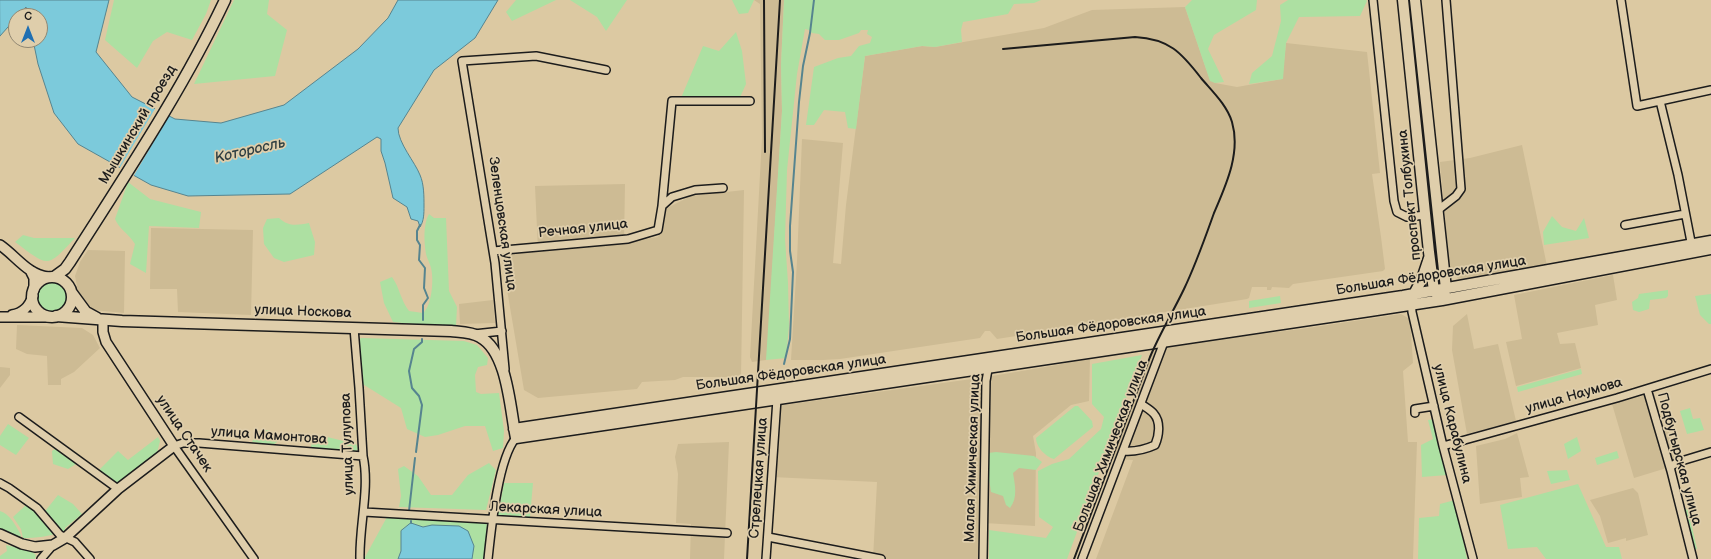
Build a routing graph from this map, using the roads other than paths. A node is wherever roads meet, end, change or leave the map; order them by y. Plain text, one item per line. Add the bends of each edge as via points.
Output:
1 (225, 0) edge
2 (1373, 0) edge
3 (1403, 0) edge
4 (1415, 0) edge
5 (1446, 0) edge
6 (1620, 0) edge
7 (606, 70) dead end
8 (1711, 90) edge
9 (750, 101) dead end
10 (1660, 101) junction
11 (723, 188) dead end
12 (662, 206) junction
13 (1438, 210) junction
14 (1686, 214) junction
15 (1426, 215) junction
16 (1625, 225) dead end
17 (1711, 241) edge
18 (0, 245) edge
19 (1693, 248) junction
20 (1711, 249) edge
21 (493, 251) junction
22 (1430, 252) junction
23 (70, 262) junction
24 (1443, 266) junction
25 (30, 270) junction
26 (51, 277) junction
27 (1462, 286) junction
28 (1446, 289) junction
29 (71, 290) junction
30 (1434, 291) junction
31 (33, 293) junction
32 (1414, 294) junction
33 (1442, 300) junction
34 (1410, 305) junction
35 (0, 317) edge
36 (53, 317) junction
37 (103, 320) junction
38 (354, 328) junction
39 (502, 332) junction
40 (470, 333) junction
41 (1164, 342) junction
42 (499, 351) junction
43 (990, 357) junction
44 (988, 368) junction
45 (1711, 369) edge
46 (1647, 389) junction
47 (777, 399) junction
48 (1141, 404) junction
49 (1434, 406) junction
50 (1415, 414) dead end
51 (19, 417) dead end
52 (515, 434) junction
53 (174, 446) junction
54 (1443, 446) junction
55 (1123, 451) junction
56 (1711, 452) edge
57 (362, 456) junction
58 (1670, 467) junction
59 (0, 483) edge
60 (118, 489) junction
61 (364, 512) junction
62 (492, 520) junction
63 (727, 533) dead end
64 (0, 534) edge
65 (768, 537) junction
66 (65, 538) junction
67 (53, 545) junction
68 (41, 559) edge
69 (90, 559) edge
70 (254, 559) edge
71 (360, 559) edge
72 (488, 559) edge
73 (766, 559) edge
74 (881, 559) edge
75 (983, 559) edge
76 (1082, 559) edge
77 (1473, 559) edge
78 (1693, 559) edge

1 - 23 main road, Мышкинский проезд via 184,78
2 - 15 street via 1394,201 1397,212 1408,217
3 - 15 main road, проспект Толбухина
4 - 13 main road, проспект Толбухина
5 - 13 street via 1461,188 1456,196
6 - 10 street via 1637,106
7 - 21 street, Зеленцовская улица via 536,56 462,61
8 - 10 street
9 - 12 street via 672,101
10 - 14 street
11 - 12 street via 695,190 672,197
12 - 21 street, Речная улица via 658,230 628,239
13 - 24 main road, проспект Толбухина
14 - 16 street
14 - 19 street
15 - 22 main road, проспект Толбухина
17 - 19 main road, Большая Фёдоровская улица
18 - 25 street
19 - 20 main road, Большая Фёдоровская улица
19 - 27 main road, Большая Фёдоровская улица
19 - 33 main road, Большая Фёдоровская улица
21 - 39 street, Зеленцовская улица
22 - 30 main road, проспект Толбухина
22 - 32 main road via 1422,279
23 - 26 main road, Мышкинский проезд via 65,269
23 - 29 main road, Мышкинский проезд via 68,276
24 - 27 main road via 1450,281
24 - 28 main road, проспект Толбухина
25 - 26 street via 43,277
25 - 31 street via 34,278
26 - 29 main road via 66,282
26 - 31 main road via 37,284
27 - 28 main road, Большая Фёдоровская улица
28 - 30 main road, Большая Фёдоровская улица
28 - 33 main road, проспект Толбухина
29 - 36 main road via 72,302 67,310
29 - 37 main road via 86,312
30 - 32 main road, Большая Фёдоровская улица
30 - 33 main road
31 - 35 street via 29,305 21,312
31 - 36 main road via 33,301 38,310
32 - 34 street
32 - 43 main road, Большая Фёдоровская улица
33 - 34 main road, Большая Фёдоровская улица
34 - 41 main road, Большая Фёдоровская улица
34 - 49 street, улица Карабулина
35 - 36 street
36 - 37 main road
37 - 38 main road, улица Носкова
37 - 53 street, улица Стачек via 106,342
38 - 40 main road, улица Носкова via 450,330
38 - 57 street, улица Тулупова
39 - 40 street, улица Носкова
39 - 42 street, Зеленцовская улица
40 - 42 main road, Зеленцовская улица via 482,338
41 - 44 main road, Большая Фёдоровская улица
41 - 48 street, Большая Химическая улица
42 - 52 main road, Зеленцовская улица
43 - 44 street, Малая Химическая улица
43 - 52 main road, Большая Фёдоровская улица
44 - 47 main road, Большая Фёдоровская улица
44 - 75 street, Малая Химическая улица
45 - 46 street, улица Наумова
46 - 54 street, улица Наумова
46 - 58 street, Подбутырская улица
47 - 52 main road, Большая Фёдоровская улица
47 - 65 street, Стрелецкая улица
48 - 55 street, Большая Химическая улица
48 - 55 street via 1155,414 1159,428 1158,438 1155,445 1144,450
49 - 50 street via 1415,409
49 - 54 street, улица Карабулина
51 - 60 street
52 - 62 street via 506,455
53 - 57 street, улица Мамонтова via 199,443
53 - 60 street
53 - 70 street, улица Стачек
54 - 77 street, улица Карабулина
55 - 76 street, Большая Химическая улица
56 - 58 street
57 - 61 street, улица Тулупова via 365,465
58 - 78 street, Подбутырская улица
59 - 66 street via 36,508
60 - 66 street
61 - 62 street, Лекарская улица
61 - 71 street, улица Тулупова
62 - 63 street, Лекарская улица
62 - 72 street
64 - 67 street via 35,547
65 - 73 street, Стрелецкая улица
65 - 74 street
66 - 67 street
66 - 69 street via 75,542
67 - 68 street

